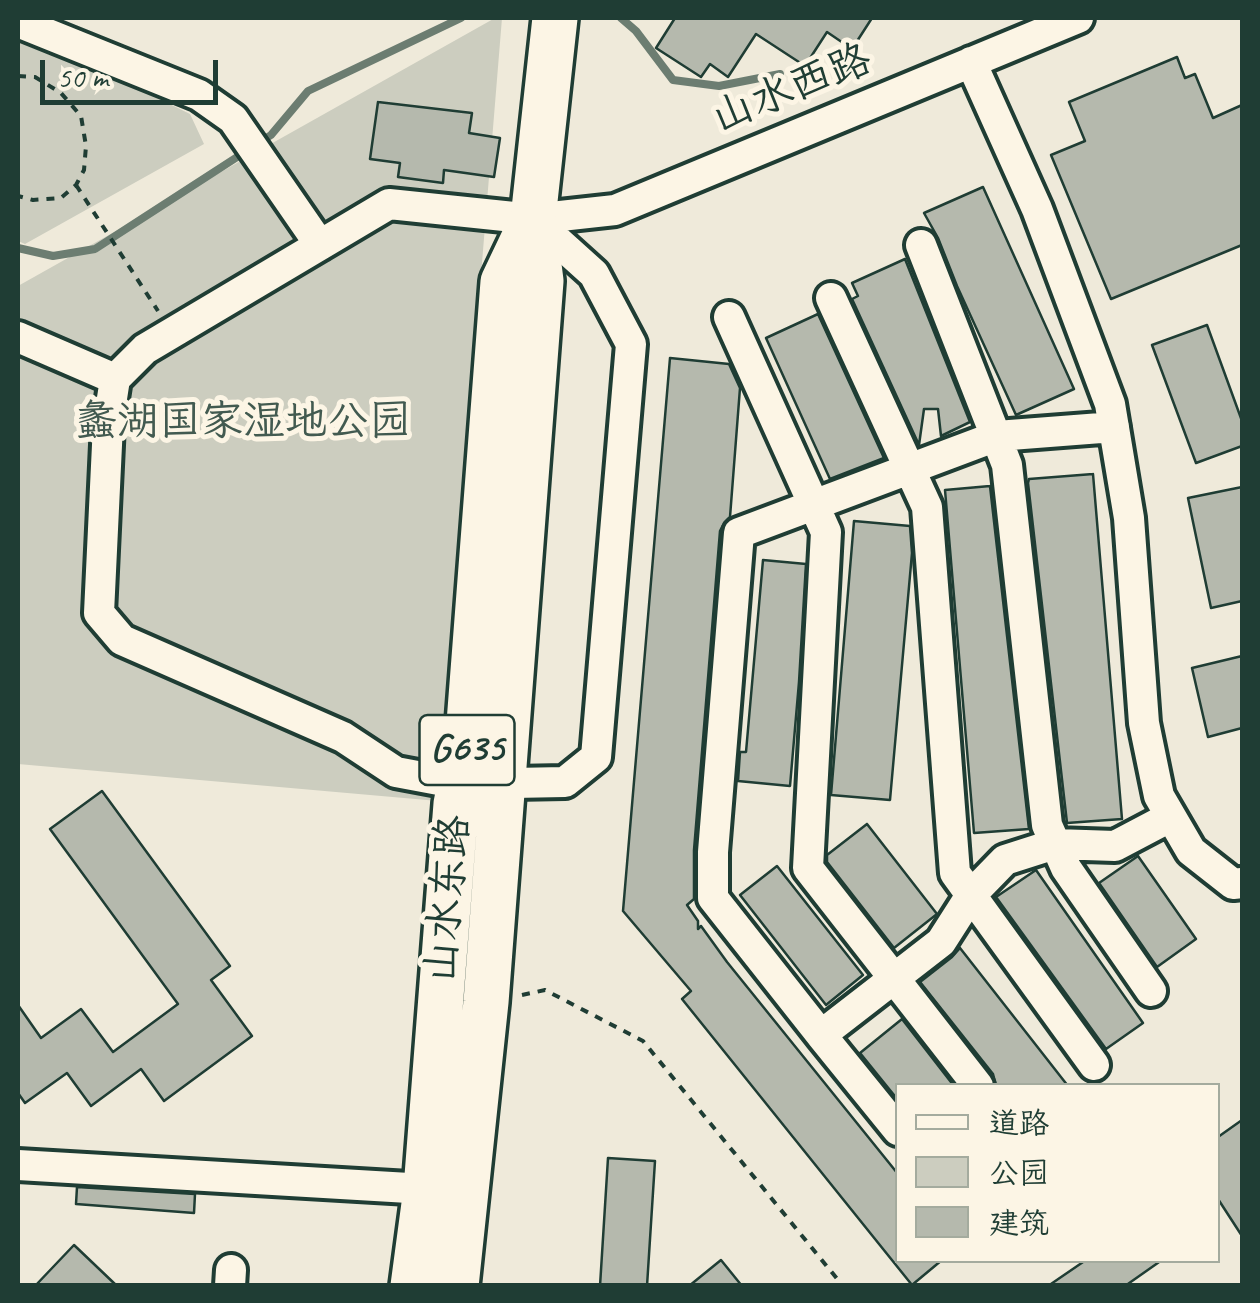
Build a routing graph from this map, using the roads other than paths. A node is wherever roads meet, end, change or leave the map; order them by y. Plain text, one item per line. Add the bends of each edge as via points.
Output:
1 (555, 18) edge
2 (1078, 18) edge
3 (18, 22) edge
4 (1036, 25) edge
5 (971, 62) junction
6 (533, 219) junction
7 (320, 245) junction
8 (920, 245) dead end
9 (832, 298) dead end
10 (729, 317) dead end
11 (18, 337) edge
12 (115, 379) junction
13 (1114, 427) junction
14 (997, 436) junction
15 (909, 468) junction
16 (814, 504) junction
17 (481, 784) junction
18 (1170, 816) junction
19 (1055, 844) junction
20 (1242, 883) edge
21 (971, 895) junction
22 (894, 978) junction
23 (1152, 991) dead end
24 (821, 1034) junction
25 (1094, 1065) dead end
26 (976, 1083) edge
27 (895, 1126) edge
28 (18, 1165) edge
29 (426, 1189) junction
30 (413, 1286) edge
31 (456, 1286) edge

1 - 6 highway, 山水东路
2 - 4 street, 山水西路
3 - 7 street via 198,95 234,119
4 - 5 street, 山水西路
5 - 6 street, 山水西路 via 614,210
5 - 13 street via 1037,208
6 - 7 street, 山水西路 via 389,204
6 - 17 highway, 山水东路 / G635 via 503,282 467,749
6 - 17 street via 594,274 632,344 596,757 565,782
7 - 12 street, 山水西路 via 145,349
8 - 14 street
9 - 15 street
10 - 16 street
11 - 12 street
12 - 17 street via 99,613 122,640 344,737 396,772
13 - 14 street
13 - 18 street via 1129,518 1144,723 1159,796
14 - 15 street
14 - 19 street via 1007,464 1046,825
15 - 16 street
15 - 21 street via 927,507 955,873
16 - 22 street via 826,532 808,868
16 - 24 street via 739,533 713,898
17 - 29 highway, 山水东路 / G635 via 456,804
17 - 31 highway, 山水东路 / G635 via 486,1002
18 - 19 street via 1115,846
18 - 20 street via 1191,851 1233,884
19 - 21 street via 1005,860
19 - 23 street
21 - 22 street via 941,942
21 - 25 street
22 - 24 street
22 - 26 street
24 - 27 street
28 - 29 street
29 - 30 highway, 山水东路 / G635

